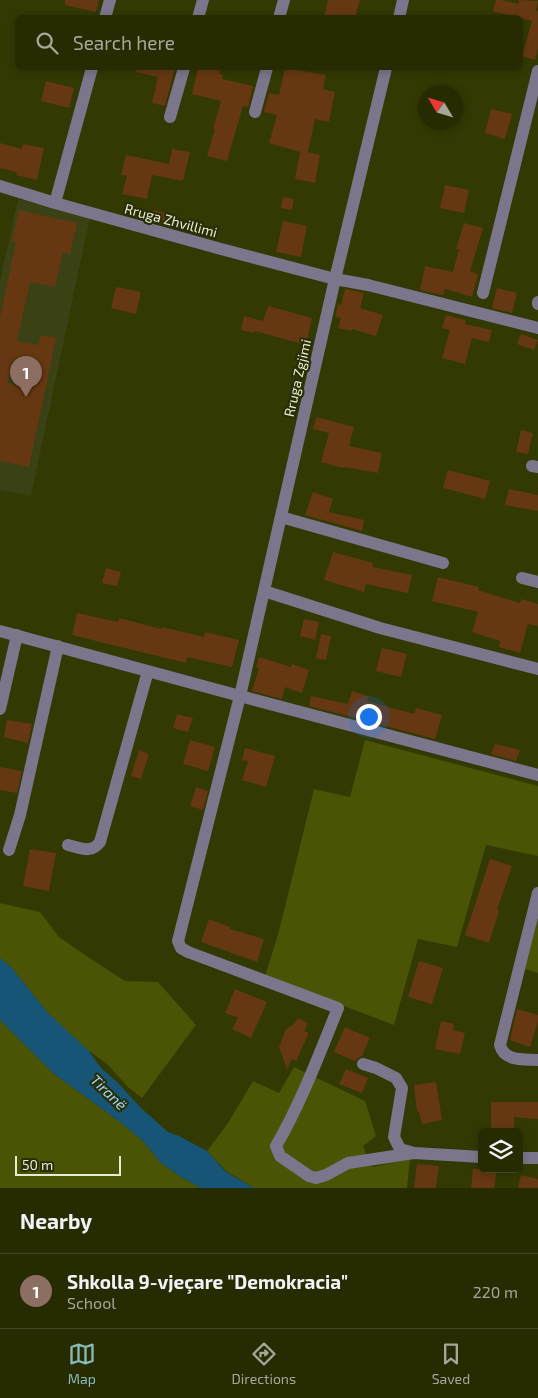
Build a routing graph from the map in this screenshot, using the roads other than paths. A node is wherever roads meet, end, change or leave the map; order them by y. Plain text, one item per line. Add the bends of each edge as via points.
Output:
1 (110, 0) edge
2 (203, 0) edge
3 (284, 0) edge
4 (403, 0) edge
5 (106, 15) edge
6 (199, 15) edge
7 (280, 15) edge
8 (399, 15) edge
9 (91, 70) edge
10 (183, 70) edge
11 (266, 70) edge
12 (386, 70) edge
13 (538, 71) edge
14 (255, 112) dead end
15 (170, 117) dead end
16 (0, 186) edge
17 (55, 203) junction
18 (336, 279) junction
19 (482, 293) dead end
20 (538, 328) edge
21 (281, 518) junction
22 (443, 562) dead end
23 (522, 578) dead end
24 (538, 582) edge
25 (264, 591) junction
26 (0, 631) edge
27 (17, 635) junction
28 (58, 646) junction
29 (538, 669) edge
30 (148, 671) junction
31 (240, 696) junction
32 (0, 709) edge
33 (538, 775) edge
34 (68, 845) dead end
35 (9, 850) dead end
36 (538, 893) edge
37 (538, 1060) edge
38 (363, 1064) dead end
39 (414, 1153) junction
40 (478, 1156) edge
41 (523, 1158) edge
42 (538, 1158) edge

1 - 5 street
2 - 6 street
3 - 7 street
4 - 8 street
9 - 17 street
10 - 15 street
11 - 14 street
12 - 18 street, Rruga Zgjimi
13 - 19 street
16 - 17 street, Rruga Zhvillimi
17 - 18 street, Rruga Zhvillimi
18 - 20 street, Rruga Zhvillimi
18 - 21 street, Rruga Zgjimi
21 - 22 street
21 - 25 street, Rruga Zgjimi
23 - 24 street
25 - 29 street via 380,628
25 - 31 street, Rruga Zgjimi
26 - 27 street
27 - 28 street
27 - 32 street
28 - 30 street
28 - 35 street via 20,816
30 - 31 street
30 - 34 street via 100,842 92,850
31 - 33 street
31 - 39 street, Rruga Zgjimi via 178,941 188,952 338,1008 276,1146 280,1156 316,1178 348,1163
36 - 37 street via 500,1045 501,1051 510,1058
38 - 39 street via 396,1078 402,1088 394,1137 400,1149
39 - 40 street
41 - 42 street

